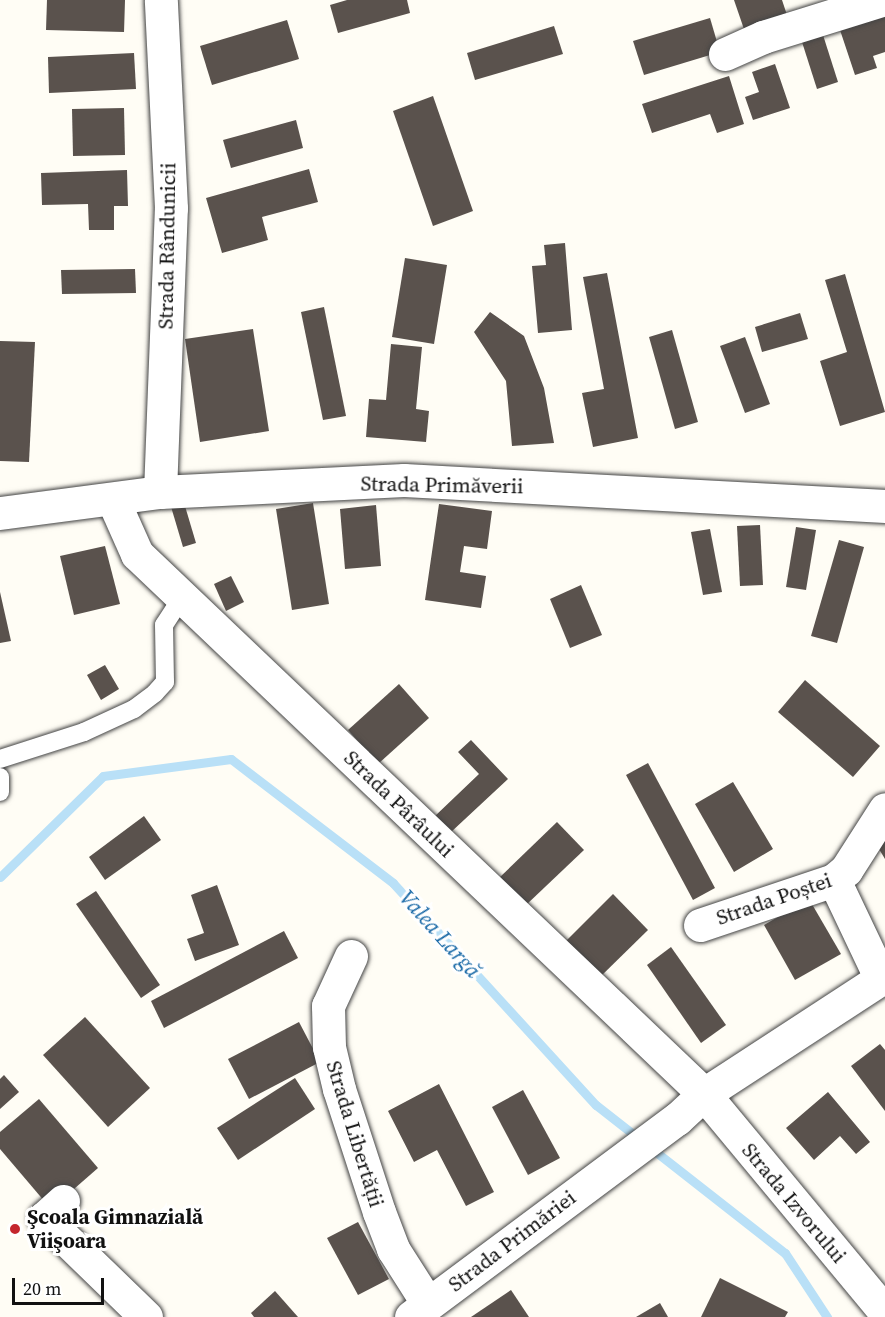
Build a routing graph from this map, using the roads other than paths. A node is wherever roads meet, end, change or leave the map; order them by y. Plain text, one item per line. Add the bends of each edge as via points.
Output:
1 (161, 0) edge
2 (882, 0) edge
3 (725, 54) dead end
4 (160, 492) junction
5 (113, 500) junction
6 (881, 502) edge
7 (0, 513) edge
8 (182, 597) junction
9 (0, 759) edge
10 (0, 777) edge
11 (0, 792) edge
12 (885, 809) edge
13 (834, 880) junction
14 (699, 925) dead end
15 (351, 956) dead end
16 (883, 978) edge
17 (704, 1094) junction
18 (63, 1201) dead end
19 (419, 1310) edge
20 (885, 1312) edge
21 (146, 1317) edge

1 - 4 street, Strada Rândunicii via 171,208
2 - 3 street via 763,37
4 - 5 street, Strada Primăverii
4 - 6 street, Strada Primăverii via 404,480
5 - 7 street, Strada Primăverii
5 - 8 street, Strada Pârâului via 137,554
8 - 9 lane via 164,625 165,682 155,693 134,709 84,732
8 - 17 street, Strada Pârâului
10 - 11 lane
12 - 13 street, Strada Poștei via 846,870
13 - 14 street, Strada Poștei
13 - 16 street
15 - 19 street, Strada Libertății via 328,1006 329,1047 379,1212
16 - 17 street, Strada Primăriei
17 - 19 street, Strada Primăriei via 677,1119
17 - 20 street, Strada Izvorului
18 - 21 street via 44,1218

